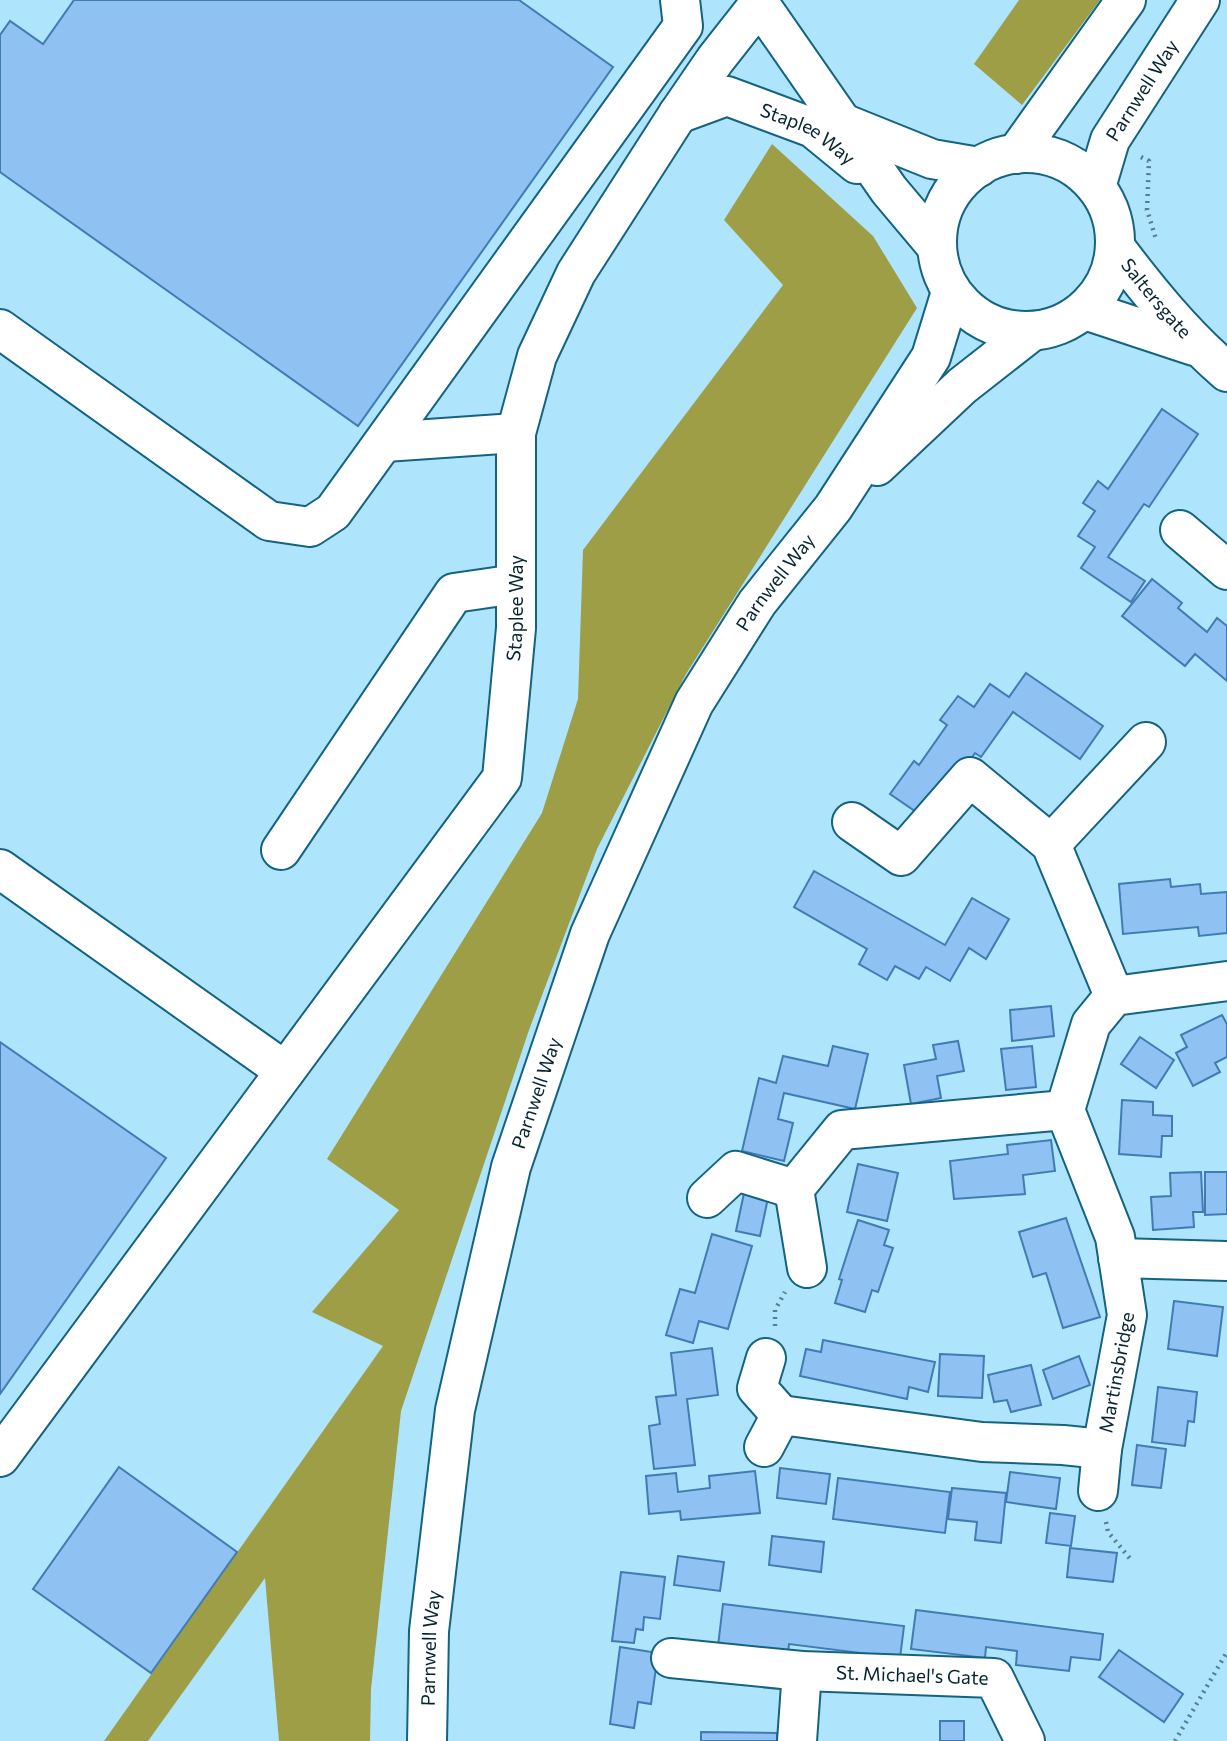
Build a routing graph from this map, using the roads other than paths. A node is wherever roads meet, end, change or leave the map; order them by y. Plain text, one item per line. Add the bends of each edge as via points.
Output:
1 (680, 0) edge
2 (1126, 0) edge
3 (1200, 0) edge
4 (758, 2) edge
5 (678, 114) junction
6 (845, 124) junction
7 (1016, 154) junction
8 (979, 167) junction
9 (1096, 187) junction
10 (889, 190) junction
11 (937, 247) junction
12 (1115, 247) junction
13 (951, 292) junction
14 (1085, 310) junction
15 (0, 329) edge
16 (1031, 332) junction
17 (1213, 360) edge
18 (516, 433) junction
19 (385, 442) junction
20 (833, 508) junction
21 (1180, 530) dead end
22 (1227, 570) edge
23 (516, 584) junction
24 (1146, 742) dead end
25 (852, 822) dead end
26 (1051, 844) junction
27 (281, 850) dead end
28 (0, 869) edge
29 (1227, 981) edge
30 (1114, 996) junction
31 (285, 1071) junction
32 (1065, 1110) junction
33 (794, 1189) junction
34 (707, 1198) dead end
35 (1118, 1258) junction
36 (1227, 1261) edge
37 (807, 1268) road end
38 (766, 1358) road end
39 (1102, 1449) junction
40 (0, 1457) edge
41 (1098, 1491) road end
42 (671, 1658) dead end
43 (802, 1671) junction
44 (427, 1741) edge
45 (797, 1741) edge
46 (1025, 1741) edge

1 - 19 street via 683,26
2 - 7 street
3 - 9 street, Parnwell Way via 1110,140
4 - 5 street, Staplee Way
4 - 6 street, Staplee Way
5 - 10 street, Staplee Way via 727,96 813,128
5 - 18 street, Staplee Way via 576,273 537,356
6 - 8 street, Staplee Way via 932,159
6 - 10 street, Staplee Way
7 - 8 street
7 - 9 street via 1046,156 1073,167
8 - 11 street via 961,181 947,201
9 - 12 street via 1114,225
10 - 11 street, Staplee Way
11 - 13 street
12 - 14 street via 1101,292
12 - 17 street, Saltersgate via 1154,299
13 - 16 street via 972,314 1000,328
13 - 20 street, Parnwell Way via 931,356
14 - 16 street via 1059,326
14 - 17 street, Saltersgate
15 - 19 street via 269,521 310,527 333,512
16 - 20 street, Parnwell Way via 962,386
18 - 19 street
18 - 23 street, Staplee Way
20 - 44 street, Parnwell Way via 757,603 694,703 590,934 511,1167 455,1410 429,1631
21 - 22 street
23 - 27 street via 454,593
23 - 31 street, Staplee Way via 502,778
24 - 26 street
25 - 26 street via 901,856 970,777
26 - 30 street
28 - 31 street
29 - 30 street
30 - 32 street via 1091,1024
31 - 40 street, Staplee Way
32 - 33 street via 842,1129
32 - 35 street, Martinsbridge via 1115,1237
33 - 34 street via 736,1171
33 - 37 street
35 - 36 street
35 - 39 street, Martinsbridge via 1127,1315
38 - 39 street, Martinsbridge via 757,1388 773,1431
39 - 41 street
42 - 43 street, St. Michael's Gate
43 - 45 street
43 - 46 street, St. Michael's Gate via 993,1678

